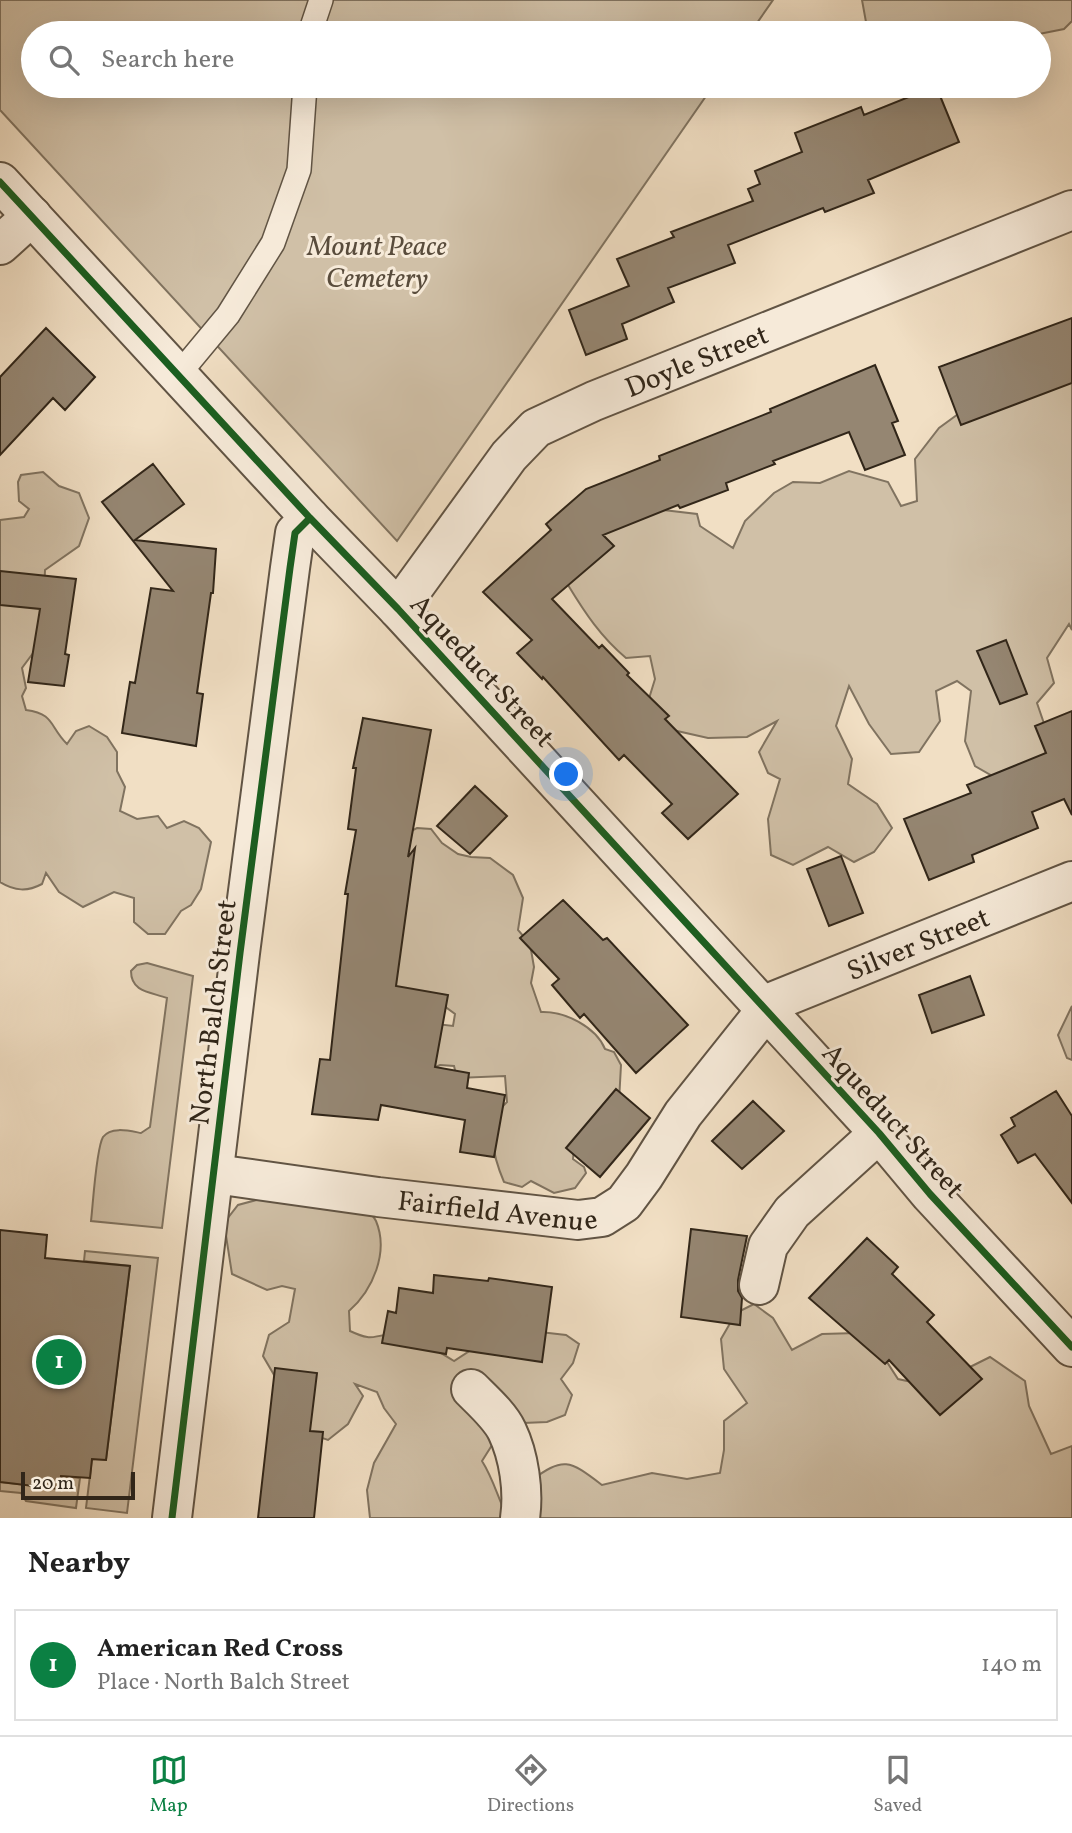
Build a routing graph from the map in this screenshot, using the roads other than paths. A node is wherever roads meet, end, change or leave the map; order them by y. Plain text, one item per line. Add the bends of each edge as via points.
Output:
1 (321, 0) edge
2 (314, 21) edge
3 (304, 98) edge
4 (0, 182) edge
5 (1072, 210) edge
6 (32, 216) junction
7 (0, 245) edge
8 (179, 374) junction
9 (310, 518) junction
10 (398, 609) junction
11 (1072, 881) edge
12 (764, 1008) junction
13 (879, 1133) junction
14 (215, 1174) junction
15 (760, 1285) dead end
16 (1072, 1347) edge
17 (471, 1389) dead end
18 (172, 1518) edge
19 (520, 1518) edge

1 - 2 lane
3 - 8 lane via 299,170 273,243 228,315
4 - 6 street, Aqueduct Street
5 - 10 street, Doyle Street via 536,428 509,456
6 - 7 street
6 - 8 street, Aqueduct Street
8 - 9 street, Aqueduct Street
9 - 10 street, Aqueduct Street
9 - 14 street, North Balch Street via 295,533 293,545
10 - 12 street, Aqueduct Street
11 - 12 street, Silver Street
12 - 13 street, Aqueduct Street
12 - 14 street, Fairfield Avenue via 683,1114 624,1203 602,1217 565,1219
13 - 15 street via 792,1212 768,1246
13 - 16 street, Aqueduct Street
14 - 18 street, North Balch Street
17 - 19 street via 507,1429 517,1462

